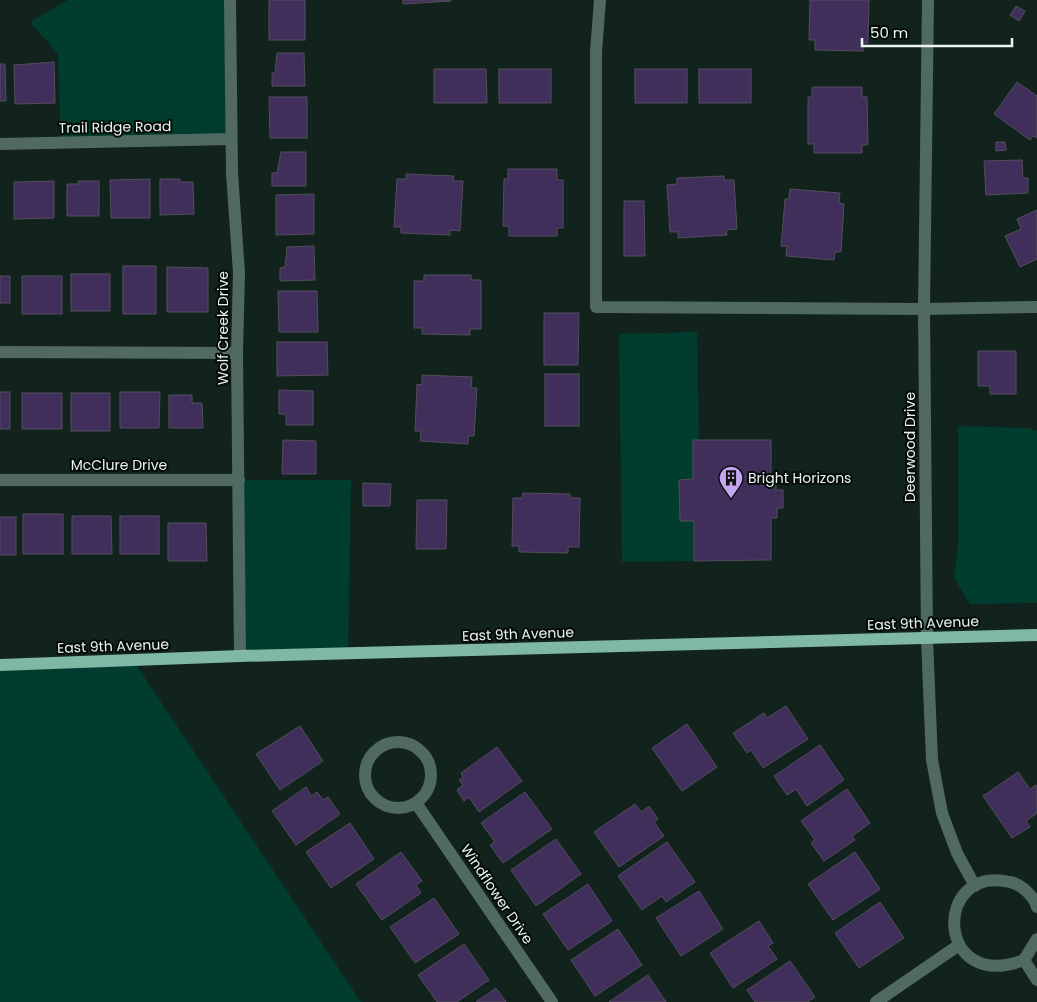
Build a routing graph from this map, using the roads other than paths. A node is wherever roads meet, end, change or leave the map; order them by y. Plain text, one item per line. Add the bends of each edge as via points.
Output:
1 (230, 0) edge
2 (600, 0) edge
3 (928, 0) edge
4 (232, 139) junction
5 (0, 144) edge
6 (1037, 307) edge
7 (924, 309) junction
8 (0, 352) edge
9 (237, 353) junction
10 (0, 480) edge
11 (239, 480) junction
12 (1037, 635) edge
13 (927, 639) junction
14 (240, 656) junction
15 (0, 665) edge
16 (416, 803) junction
17 (975, 886) junction
18 (1035, 899) edge
19 (1037, 939) edge
20 (959, 945) junction
21 (1024, 960) junction
22 (1037, 980) edge
23 (552, 1002) edge
24 (876, 1002) edge

1 - 4 street, Wolf Creek Drive
2 - 7 street via 596,52 596,307
3 - 7 street, Deerwood Drive
4 - 5 street, Trail Ridge Road
4 - 9 street, Wolf Creek Drive via 239,273
6 - 7 street
7 - 13 street, Deerwood Drive
8 - 9 street
9 - 11 street, Wolf Creek Drive
10 - 11 street, McClure Drive
11 - 14 street, Wolf Creek Drive
12 - 13 main road, East 9th Avenue
13 - 14 main road, East 9th Avenue
13 - 17 street, Deerwood Drive via 932,760 942,812 957,853
14 - 15 main road, East 9th Avenue
16 - 16 street via 428,791 432,780 428,759 412,745 390,743 380,748 366,765 367,787 372,796 391,808 402,809
16 - 23 street, Windflower Drive
17 - 18 street via 984,881 1014,883
17 - 20 street via 962,897 955,909 953,923
19 - 21 street
20 - 21 street via 983,965 997,967
20 - 24 street
21 - 22 street

